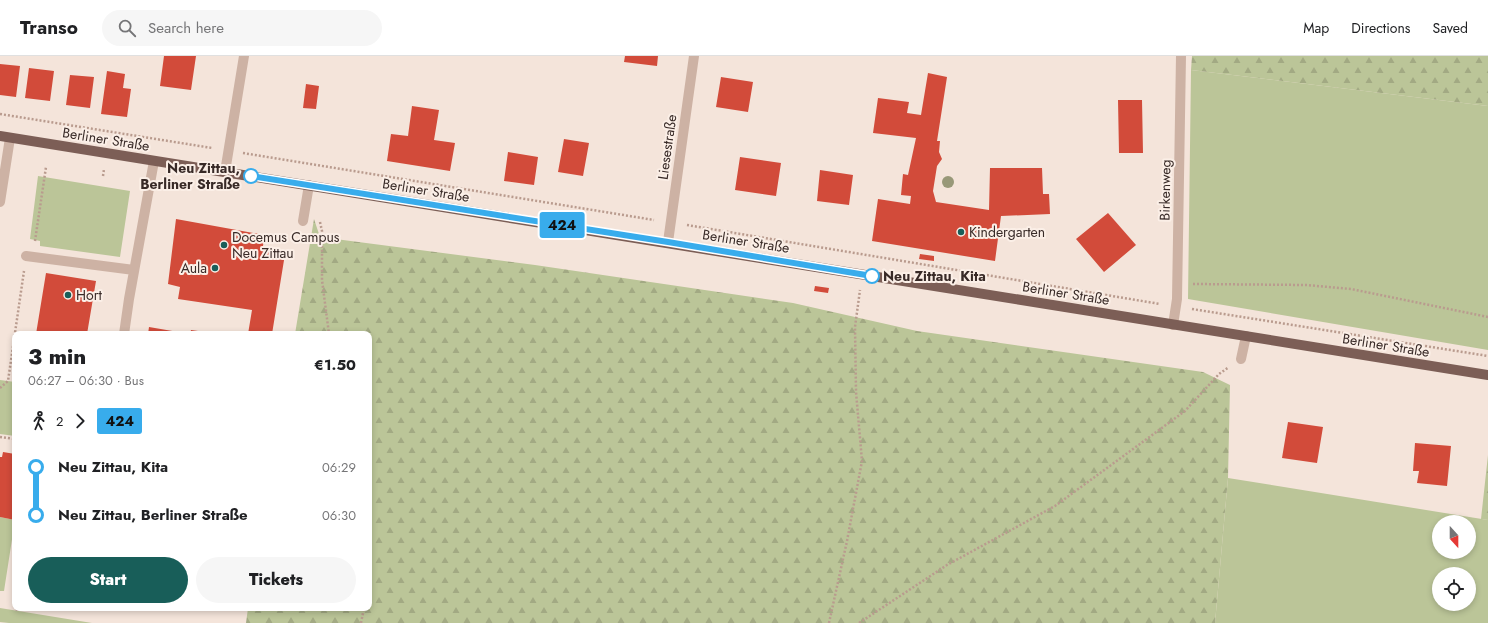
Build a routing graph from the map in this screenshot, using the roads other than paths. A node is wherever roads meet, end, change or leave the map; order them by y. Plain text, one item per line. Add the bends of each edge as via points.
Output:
1 (244, 56) edge
2 (694, 56) edge
3 (1181, 56) edge
4 (5, 137) edge
5 (154, 161) junction
6 (225, 172) junction
7 (309, 186) junction
8 (0, 202) edge
9 (303, 221) dead end
10 (668, 242) junction
11 (26, 256) road end
12 (134, 270) junction
13 (1173, 325) junction
14 (124, 331) edge
15 (1246, 336) junction
16 (1241, 360) road end
17 (1488, 375) edge

1 - 6 street
2 - 10 street, Liesestraße
3 - 13 street, Birkenweg via 1177,284
4 - 5 main road, Berliner Straße
4 - 8 street
5 - 6 main road, Berliner Straße
5 - 12 street
6 - 7 main road, Berliner Straße
7 - 9 street
7 - 10 main road, Berliner Straße
10 - 13 main road, Berliner Straße
11 - 12 street
12 - 14 street
13 - 15 main road, Berliner Straße
15 - 16 street
15 - 17 main road, Berliner Straße

